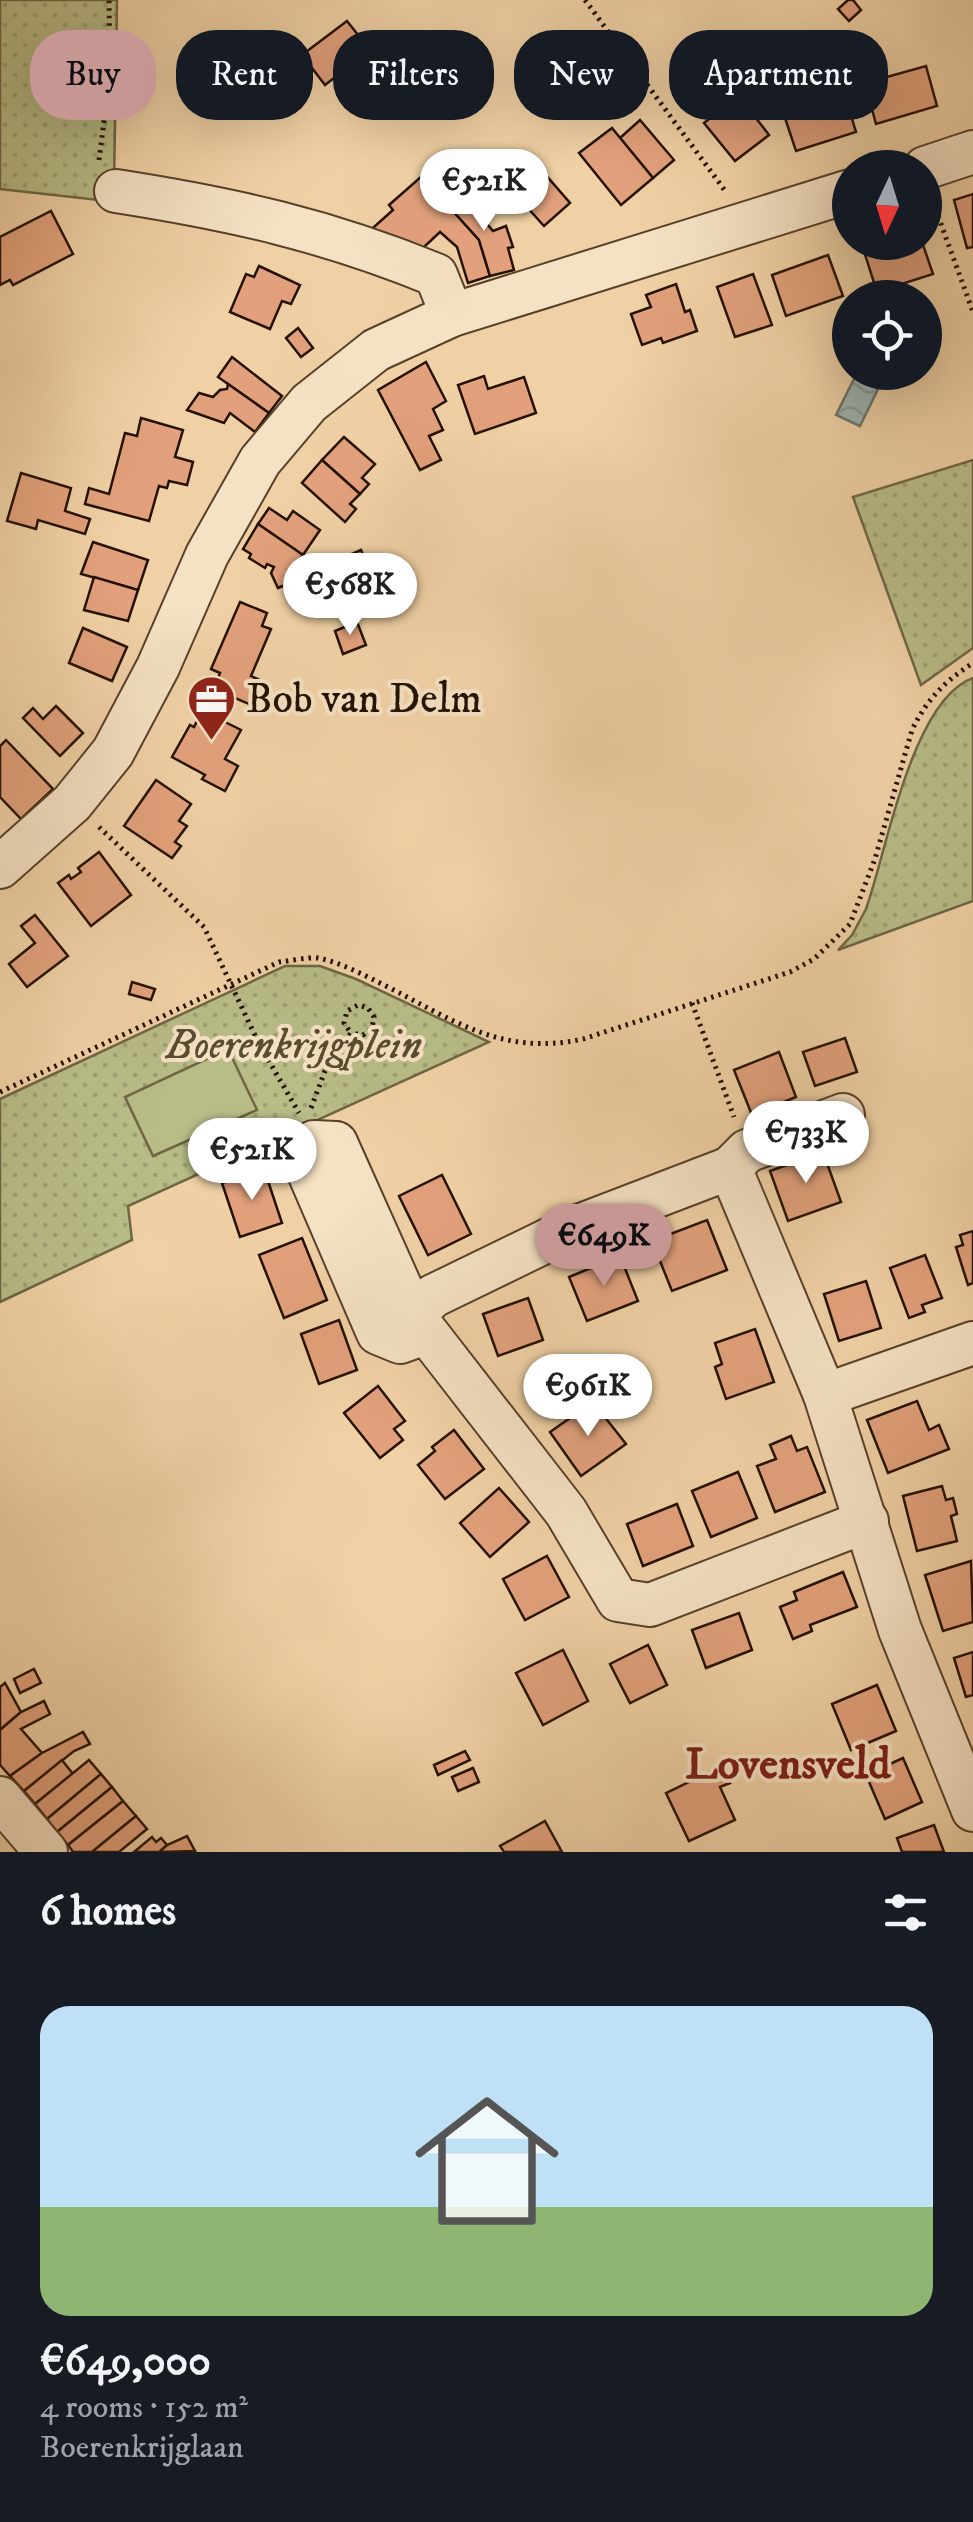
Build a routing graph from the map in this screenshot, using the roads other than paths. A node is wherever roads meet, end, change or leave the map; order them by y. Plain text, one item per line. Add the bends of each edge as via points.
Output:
1 (973, 152) edge
2 (942, 171) edge
3 (116, 191) road end
4 (832, 197) edge
5 (452, 315) junction
6 (0, 867) edge
7 (844, 1115) dead end
8 (311, 1136) road end
9 (739, 1160) junction
10 (418, 1309) junction
11 (973, 1343) edge
12 (825, 1396) junction
13 (868, 1521) junction
14 (0, 1798) edge
15 (973, 1810) edge
16 (46, 1852) edge

1 - 2 street
3 - 5 street via 277,221 367,247 436,275
4 - 5 street
5 - 6 street via 376,350 309,403 260,461 207,555 114,752 72,804
7 - 9 street
8 - 10 street via 303,1158 378,1333 400,1342
9 - 10 street via 571,1229
9 - 12 street
10 - 13 street via 566,1512 618,1600 650,1604
11 - 12 street
12 - 13 street
13 - 15 street via 900,1630
14 - 16 street

